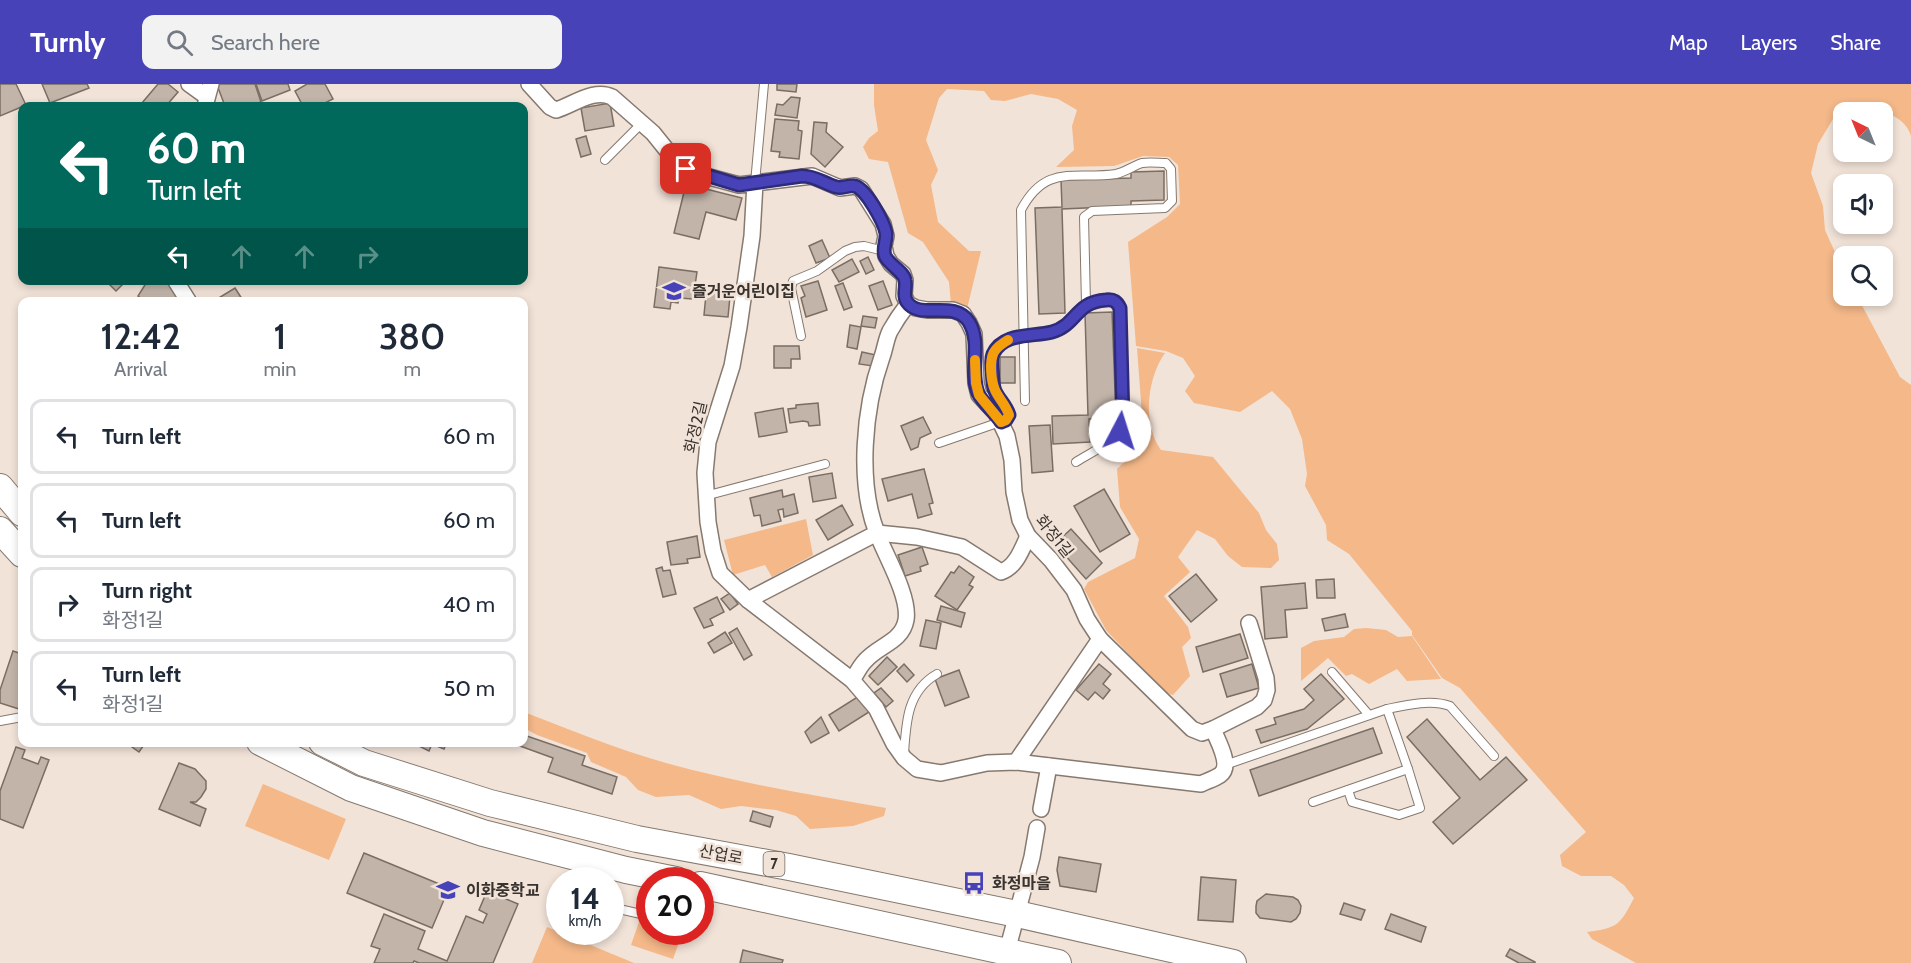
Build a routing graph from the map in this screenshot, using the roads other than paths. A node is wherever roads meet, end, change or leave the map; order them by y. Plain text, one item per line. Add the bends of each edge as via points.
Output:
1 (189, 84) edge
2 (529, 84) edge
3 (764, 84) edge
4 (208, 96) edge
5 (643, 123) junction
6 (605, 160) dead end
7 (754, 183) junction
8 (884, 251) junction
9 (908, 304) junction
10 (1086, 304) junction
11 (1023, 335) junction
12 (801, 336) dead end
13 (1024, 401) dead end
14 (1001, 422) junction
15 (939, 443) dead end
16 (1076, 462) dead end
17 (825, 464) dead end
18 (0, 488) edge
19 (705, 496) junction
20 (18, 508) edge
21 (0, 531) edge
22 (876, 534) junction
23 (1028, 536) junction
24 (18, 550) edge
25 (748, 600) junction
26 (1249, 623) dead end
27 (1100, 639) junction
28 (1332, 672) dead end
29 (938, 674) dead end
30 (852, 680) junction
31 (1387, 709) junction
32 (1369, 715) junction
33 (18, 718) edge
34 (0, 721) edge
35 (1213, 729) junction
36 (270, 747) edge
37 (332, 747) edge
38 (1494, 756) dead end
39 (904, 758) junction
40 (1016, 762) junction
41 (1225, 765) junction
42 (1049, 766) junction
43 (1408, 769) junction
44 (1348, 790) junction
45 (1313, 802) dead end
46 (1041, 809) dead end
47 (1037, 828) dead end
48 (636, 872) edge
49 (714, 888) edge
50 (1017, 914) junction
51 (1006, 957) edge
52 (1058, 963) edge
53 (1233, 963) edge

1 - 4 street
2 - 5 street via 556,110 587,96 605,94
3 - 7 lane
5 - 6 lane
5 - 7 street via 686,169 739,185
7 - 8 street via 812,176 840,188 861,189 883,224
7 - 19 street, 화정2길 via 752,236 739,327 732,366 708,442
8 - 9 street via 903,274
8 - 12 lane via 855,247 818,271 793,281
9 - 14 street, 화정1길 via 963,314 974,334 979,395
9 - 22 street via 889,333 872,395 866,488
10 - 11 lane via 1071,321 1052,332
10 - 11 lane via 1084,217 1092,211 1166,208 1172,201 1171,169 1166,163 1143,163 1117,174 1062,175 1039,187 1027,199 1021,210
10 - 16 lane via 1111,300 1120,308 1123,422 1112,439
11 - 13 lane
11 - 14 lane via 999,346 992,359 993,383 1009,415
14 - 15 lane
14 - 23 street, 화정1길 via 1012,460 1020,520
17 - 19 lane
18 - 20 main road
19 - 25 street, 화정2길 via 720,573
21 - 24 main road
22 - 23 street via 917,537 962,547 1001,572 1009,569
22 - 25 street
22 - 30 street via 900,588 906,620 891,644 866,660
23 - 27 street, 화정1길 via 1074,590
25 - 30 street, 화정2길
26 - 35 street via 1266,678 1264,700
27 - 35 street, 화정1길 via 1192,729 1202,733
27 - 40 street
28 - 32 lane
29 - 39 lane via 927,680 912,699
30 - 39 street, 화정2길 via 876,708
31 - 32 lane
31 - 38 lane via 1412,704 1450,706
31 - 43 lane
32 - 41 lane
33 - 34 lane
35 - 41 street
36 - 48 main road via 351,788 483,833
37 - 50 main road, 산업로 / 7 via 364,763 490,803 637,839
39 - 40 street via 917,769 941,773 987,763
40 - 42 street
41 - 42 street via 1220,775 1201,784
42 - 46 street
43 - 44 lane
43 - 44 lane via 1420,808 1399,816 1352,802
44 - 45 lane
47 - 50 street
49 - 51 main road, 7
50 - 51 street
50 - 53 main road, 산업로 / 7
51 - 52 main road, 7

